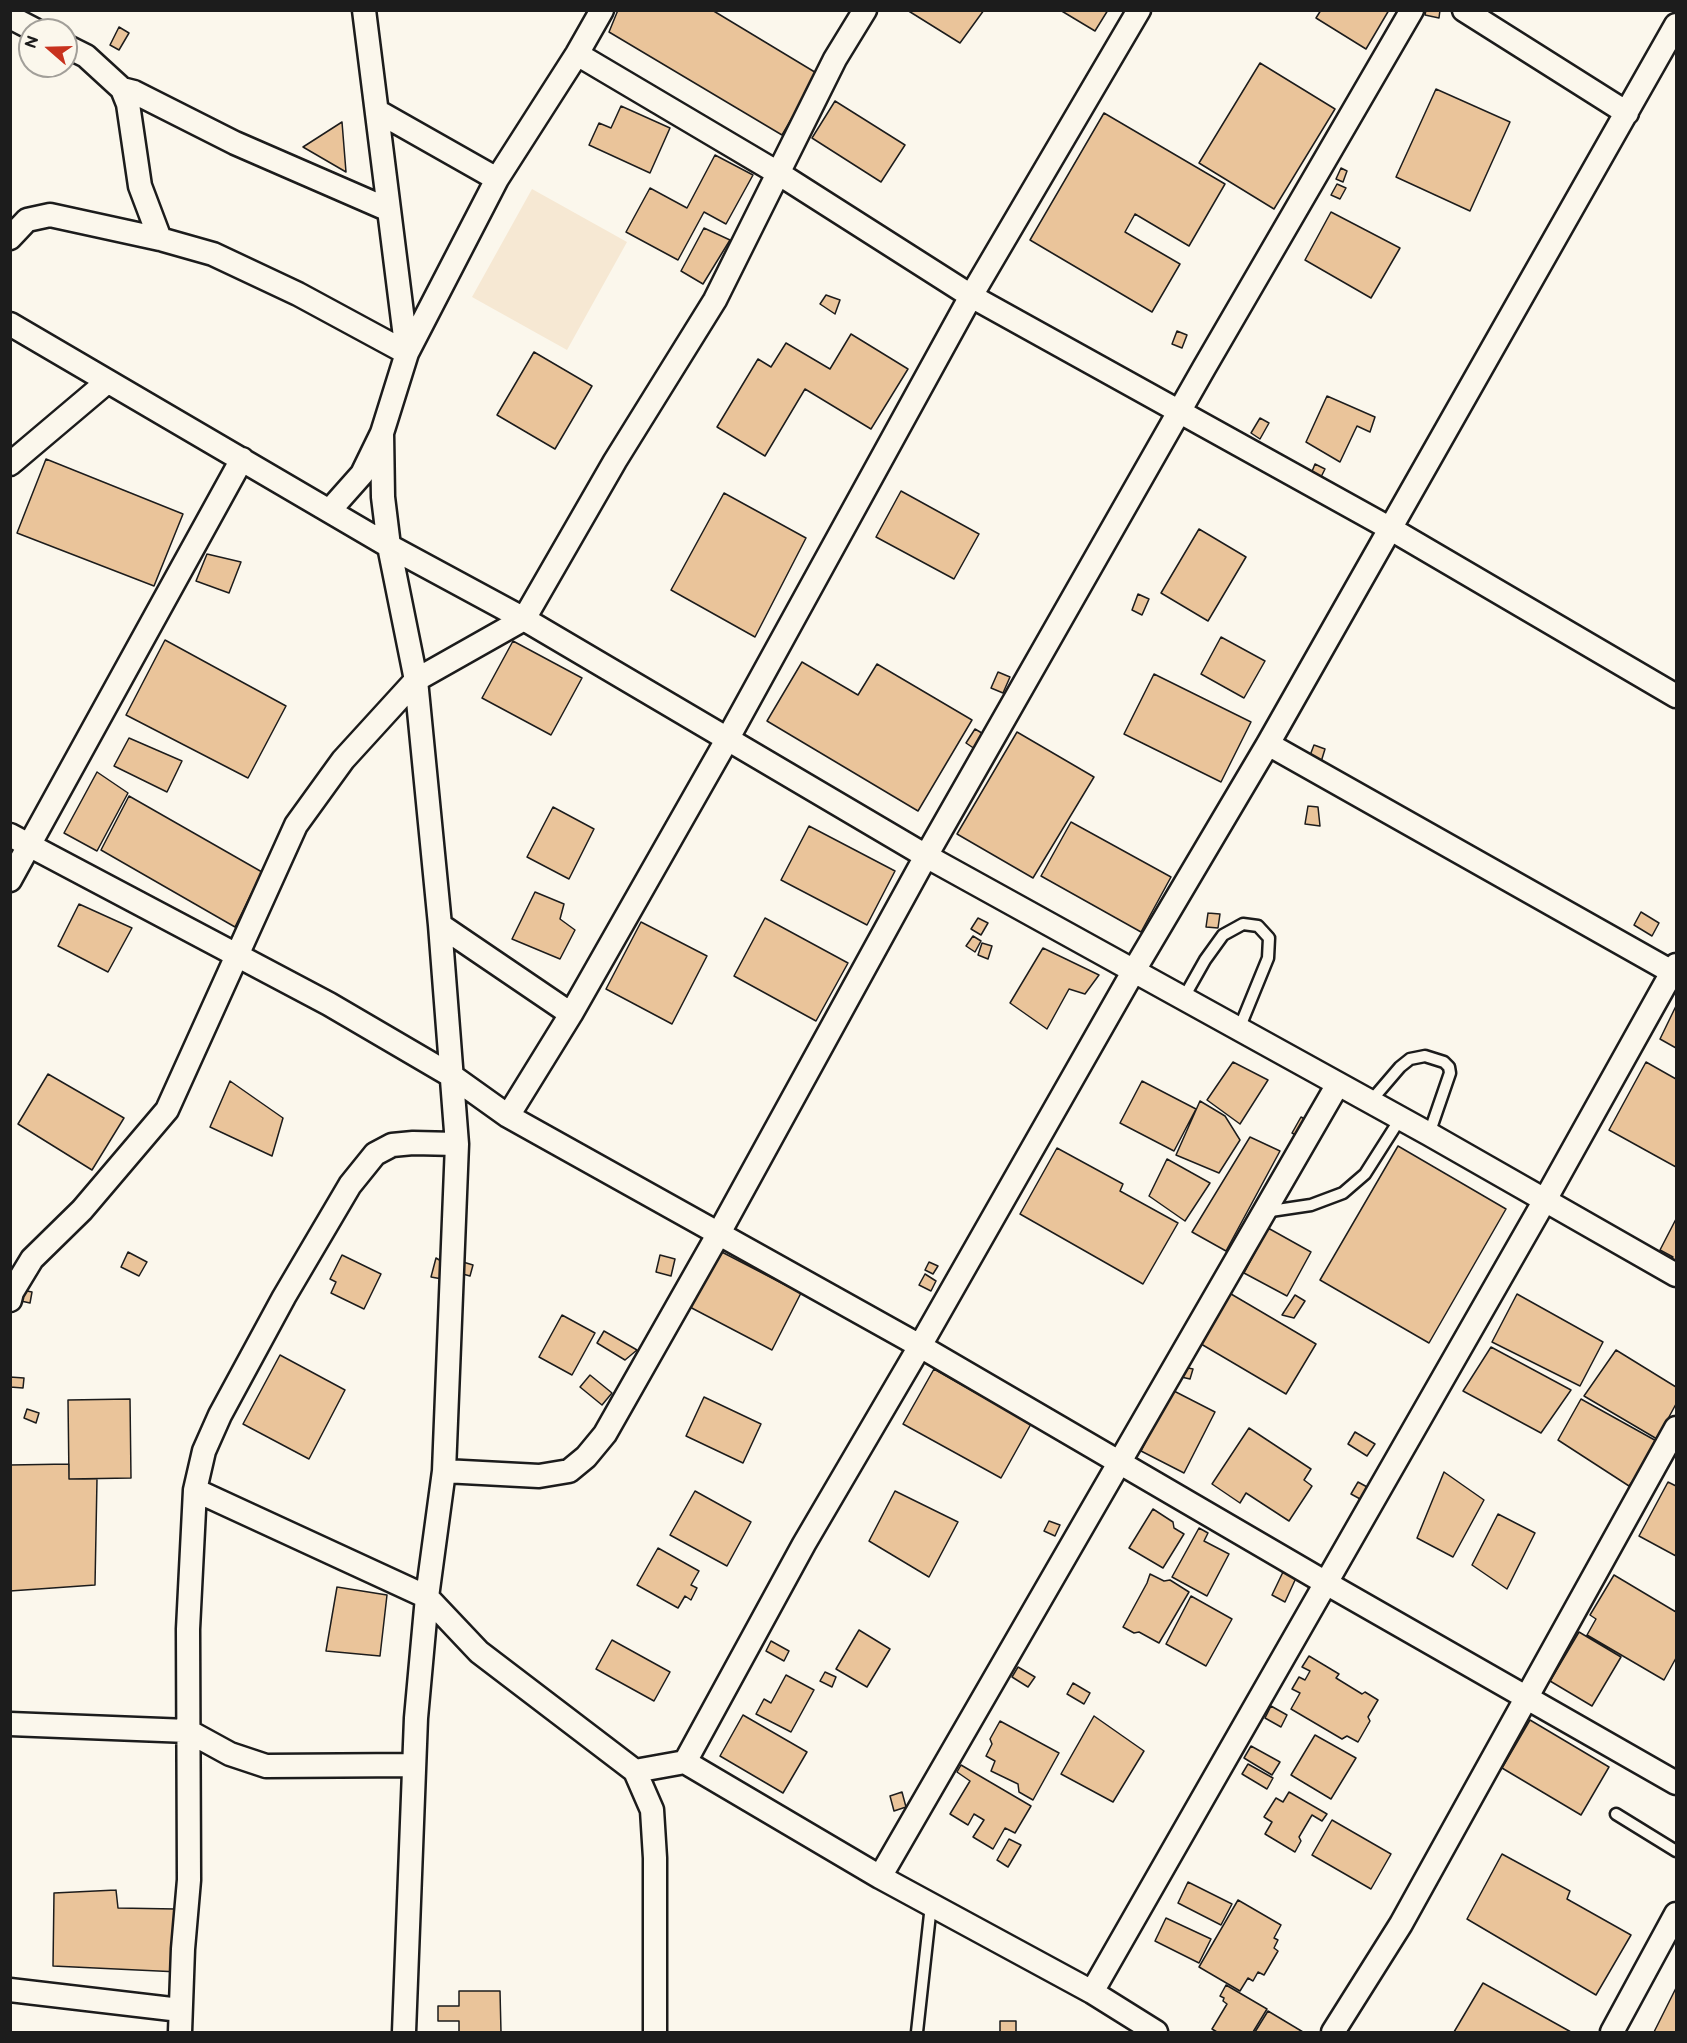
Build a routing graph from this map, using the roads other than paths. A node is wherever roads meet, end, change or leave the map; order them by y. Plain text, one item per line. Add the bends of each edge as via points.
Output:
1 (364, 10) edge
2 (602, 10) edge
3 (865, 10) edge
4 (1139, 10) edge
5 (1412, 10) edge
6 (1464, 10) edge
7 (1677, 25) edge
8 (78, 52) edge
9 (577, 54) junction
10 (122, 89) junction
11 (377, 111) junction
12 (1627, 112) junction
13 (778, 173) junction
14 (497, 179) junction
15 (389, 210) junction
16 (10, 238) edge
17 (160, 239) junction
18 (971, 296) junction
19 (10, 324) edge
20 (407, 353) junction
21 (106, 382) junction
22 (1179, 412) junction
23 (382, 433) junction
24 (242, 459) junction
25 (10, 464) edge
26 (330, 510) junction
27 (1391, 529) junction
28 (389, 546) junction
29 (524, 619) junction
30 (416, 680) junction
31 (1677, 696) edge
32 (728, 738) junction
33 (1269, 744) junction
34 (20, 841) edge
35 (926, 856) junction
36 (10, 880) edge
37 (440, 926) junction
38 (235, 956) junction
39 (1674, 968) edge
40 (1134, 972) junction
41 (1183, 999) junction
42 (571, 1014) junction
43 (1239, 1029) junction
44 (452, 1076) junction
45 (1338, 1084) junction
46 (1370, 1102) junction
47 (508, 1116) junction
48 (1400, 1119) junction
49 (1429, 1134) junction
50 (457, 1144) junction
51 (1545, 1200) junction
52 (1264, 1212) junction
53 (719, 1233) junction
54 (1677, 1275) edge
55 (10, 1300) edge
56 (920, 1346) junction
57 (1677, 1428) edge
58 (1120, 1462) junction
59 (444, 1471) junction
60 (195, 1490) junction
61 (1326, 1583) junction
62 (427, 1598) junction
63 (1526, 1696) junction
64 (10, 1724) edge
65 (188, 1731) junction
66 (685, 1762) junction
67 (414, 1765) junction
68 (635, 1771) junction
69 (1677, 1782) edge
70 (1616, 1814) dead end
71 (1677, 1851) edge
72 (880, 1876) junction
73 (931, 1904) junction
74 (1677, 1914) edge
75 (10, 1990) edge
76 (1092, 1992) junction
77 (180, 2021) edge
78 (404, 2032) edge
79 (655, 2032) edge
80 (917, 2032) edge
81 (1156, 2032) edge
82 (1333, 2032) edge
83 (1612, 2032) edge

1 - 11 street
2 - 9 street
3 - 13 street via 835,59
4 - 18 street
5 - 22 street
6 - 12 street
7 - 12 street
8 - 10 street
9 - 13 street
9 - 14 street
10 - 15 street
10 - 17 street via 128,104 140,186
11 - 14 street
11 - 15 street
12 - 27 street
13 - 18 street
13 - 29 street via 715,300 615,461
14 - 20 street
15 - 20 street
16 - 17 street via 27,220 50,215
17 - 20 street via 213,254 298,294
18 - 22 street
18 - 32 street
19 - 21 street
20 - 23 street
21 - 24 street
21 - 25 street
22 - 27 street
22 - 35 street
23 - 26 street via 362,474
23 - 28 street
24 - 26 street
24 - 34 street
26 - 28 street
27 - 31 street
27 - 33 street
28 - 29 street
28 - 30 street
29 - 30 street
29 - 32 street
30 - 37 street
30 - 38 street via 343,759 296,825
32 - 35 street
32 - 42 street
33 - 39 street
33 - 40 street
34 - 36 street
34 - 38 street
35 - 40 street
35 - 53 street
37 - 42 street
37 - 44 street
38 - 44 street via 329,1004
38 - 55 street via 166,1110 82,1210 32,1259
39 - 51 street
40 - 41 street
40 - 56 street
41 - 43 street
41 - 43 lane via 1223,936 1243,924 1258,926 1269,938 1268,958
42 - 47 street
43 - 45 street
44 - 47 street
44 - 50 street
45 - 46 street
45 - 52 street
46 - 48 street
46 - 49 lane via 1410,1059 1425,1056 1444,1062 1450,1073
47 - 53 street
48 - 49 street
48 - 52 lane via 1365,1174 1343,1193 1311,1205
49 - 51 street
50 - 59 street
50 - 60 street via 392,1145 375,1154 350,1185 220,1415 204,1451
51 - 54 street
51 - 61 street
52 - 58 street
53 - 56 street
53 - 59 street via 604,1434 586,1457 569,1471 539,1476
56 - 58 street
56 - 66 street via 804,1544
57 - 63 street
58 - 61 street
58 - 72 street
59 - 62 street
60 - 62 street
60 - 65 street
61 - 63 street
61 - 76 street
62 - 67 street
62 - 68 street via 479,1652
63 - 69 street
63 - 82 street via 1401,1924
64 - 65 street
65 - 67 street via 230,1754 266,1766
65 - 77 street via 189,1880
66 - 68 street
66 - 72 street
67 - 78 street
68 - 79 street via 652,1810
70 - 71 lane
72 - 73 street
73 - 76 street
73 - 80 lane
74 - 83 street
75 - 77 street
76 - 81 street

